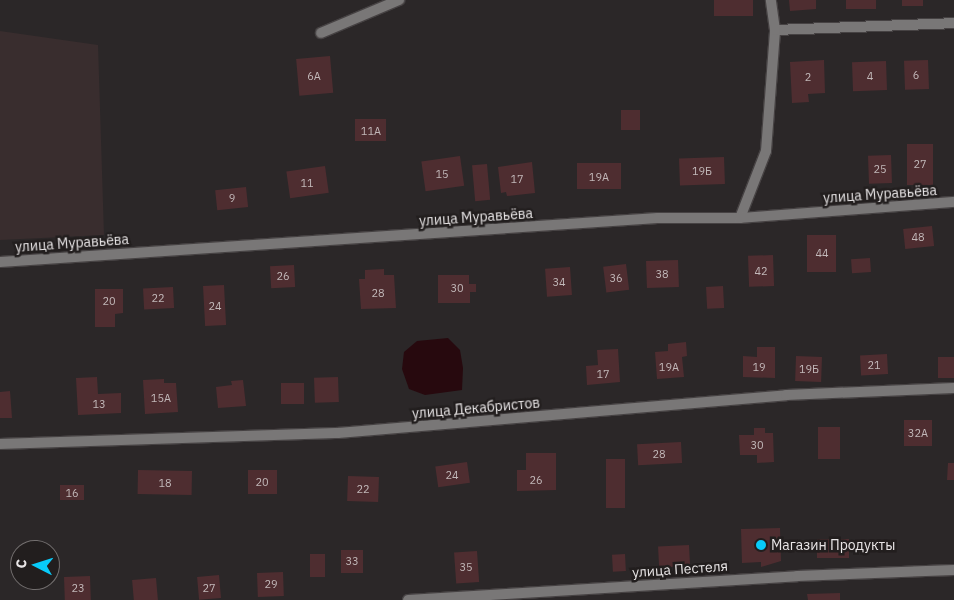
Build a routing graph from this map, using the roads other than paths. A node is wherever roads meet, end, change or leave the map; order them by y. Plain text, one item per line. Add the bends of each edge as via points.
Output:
1 (399, 0) edge
2 (771, 0) edge
3 (954, 23) edge
4 (774, 30) junction
5 (321, 33) dead end
6 (954, 202) edge
7 (740, 218) junction
8 (0, 262) edge
9 (954, 388) edge
10 (0, 444) edge
11 (954, 570) edge
12 (408, 600) edge

1 - 5 street
2 - 4 street
3 - 4 street
4 - 7 street via 766,151
6 - 7 street, улица Муравьёва
7 - 8 street, улица Муравьёва via 658,218
9 - 10 street, улица Декабристов via 786,395 338,434
11 - 12 street, улица Пестеля via 797,576

